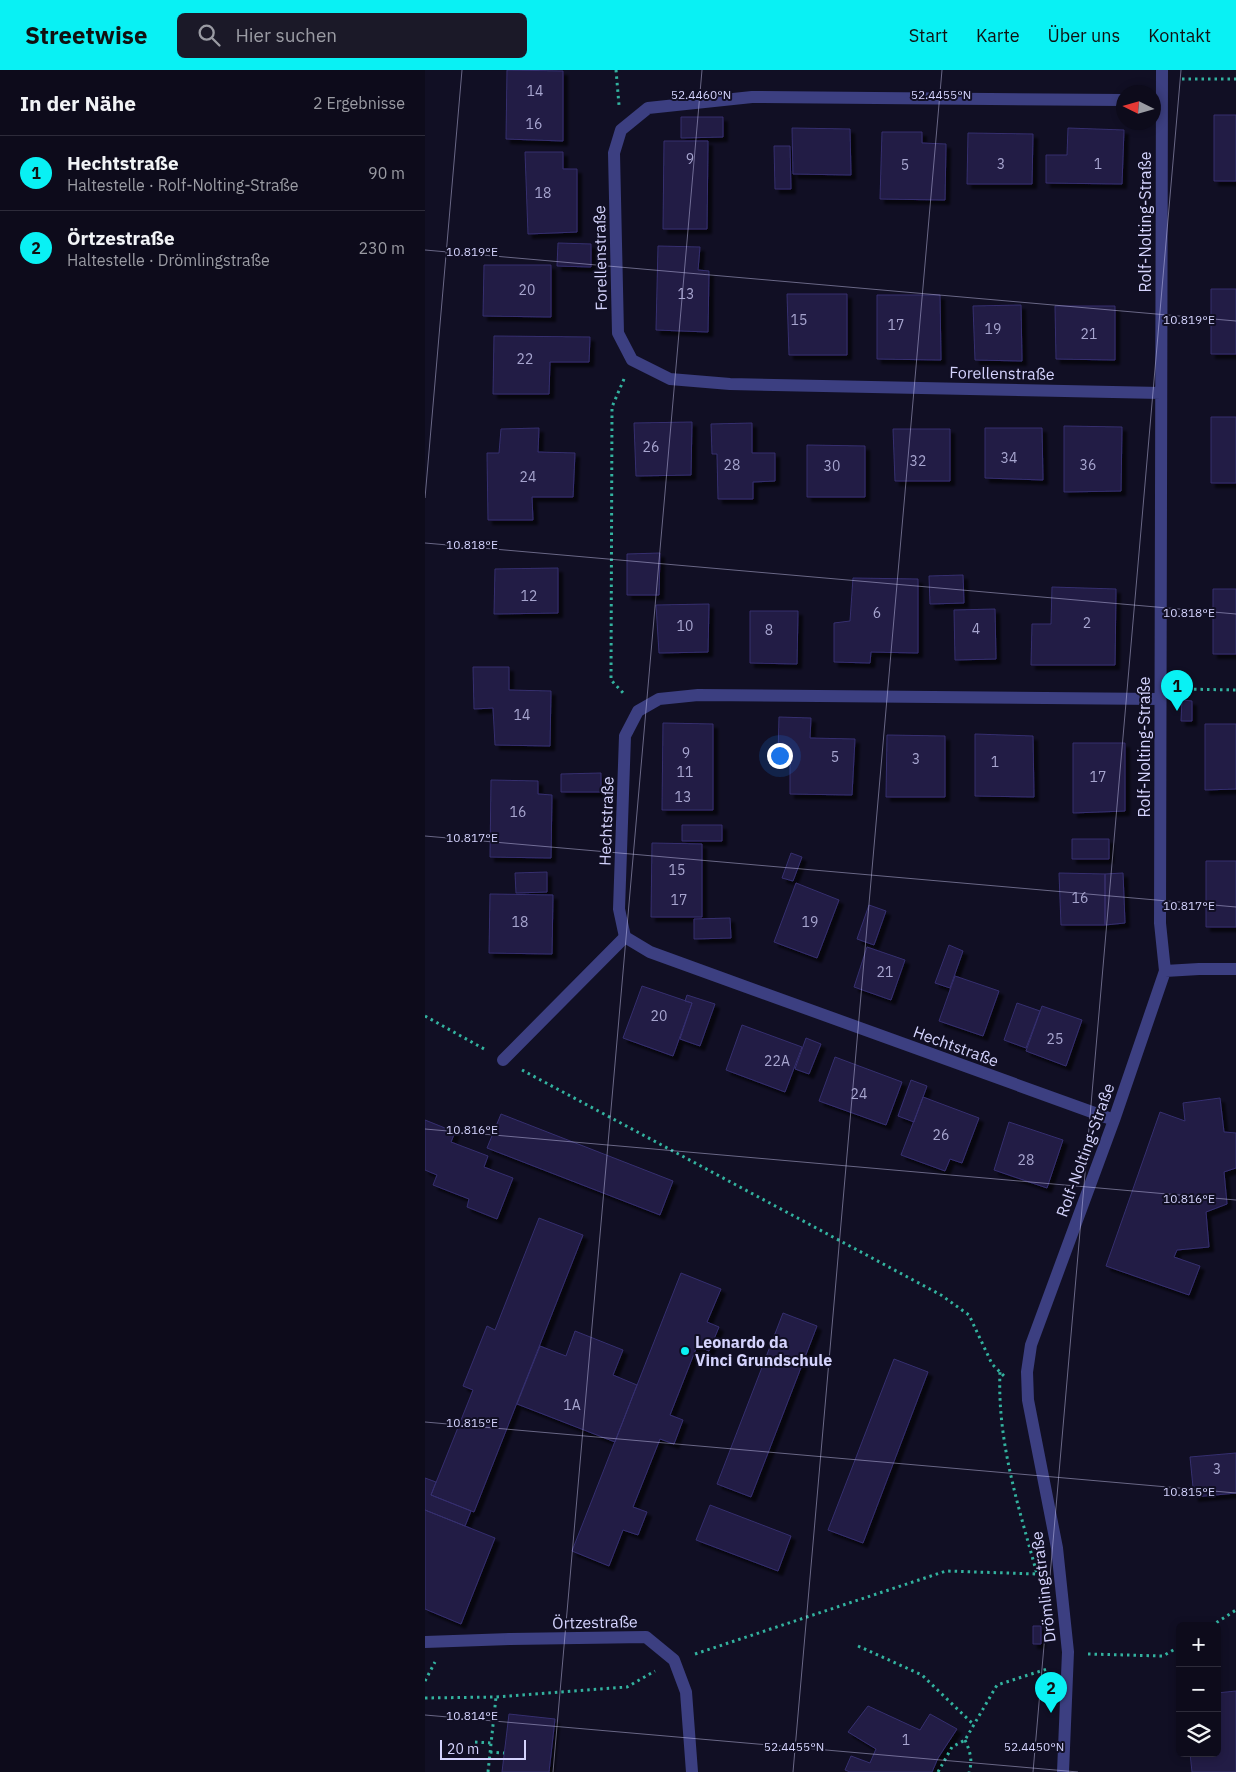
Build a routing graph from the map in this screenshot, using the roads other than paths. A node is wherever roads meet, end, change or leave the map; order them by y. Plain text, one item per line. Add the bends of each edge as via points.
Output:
1 (1116, 100) edge
2 (1158, 130) edge
3 (1161, 393) junction
4 (1160, 694) junction
5 (625, 937) junction
6 (1236, 969) edge
7 (1165, 971) junction
8 (503, 1060) road end
9 (1114, 1120) junction
10 (1028, 1400) joint
11 (425, 1642) edge
12 (692, 1772) edge
13 (1063, 1772) edge

1 - 3 street, Forellenstraße via 753,97 649,108 621,130 614,154 618,333 632,360 670,379 730,384
2 - 3 street, Rolf-Nolting-Straße
3 - 4 street, Rolf-Nolting-Straße
4 - 5 street, Hechtstraße via 698,695 659,699 638,711 625,736 619,909
4 - 7 street, Rolf-Nolting-Straße via 1160,923
5 - 8 street
5 - 9 street, Hechtstraße via 650,952
6 - 7 street
7 - 9 street, Rolf-Nolting-Straße
9 - 10 street, Rolf-Nolting-Straße via 1031,1345 1027,1372
10 - 13 street, Drömlingstraße via 1057,1548 1067,1652
11 - 12 street, Örtzestraße via 646,1637 674,1660 686,1692

